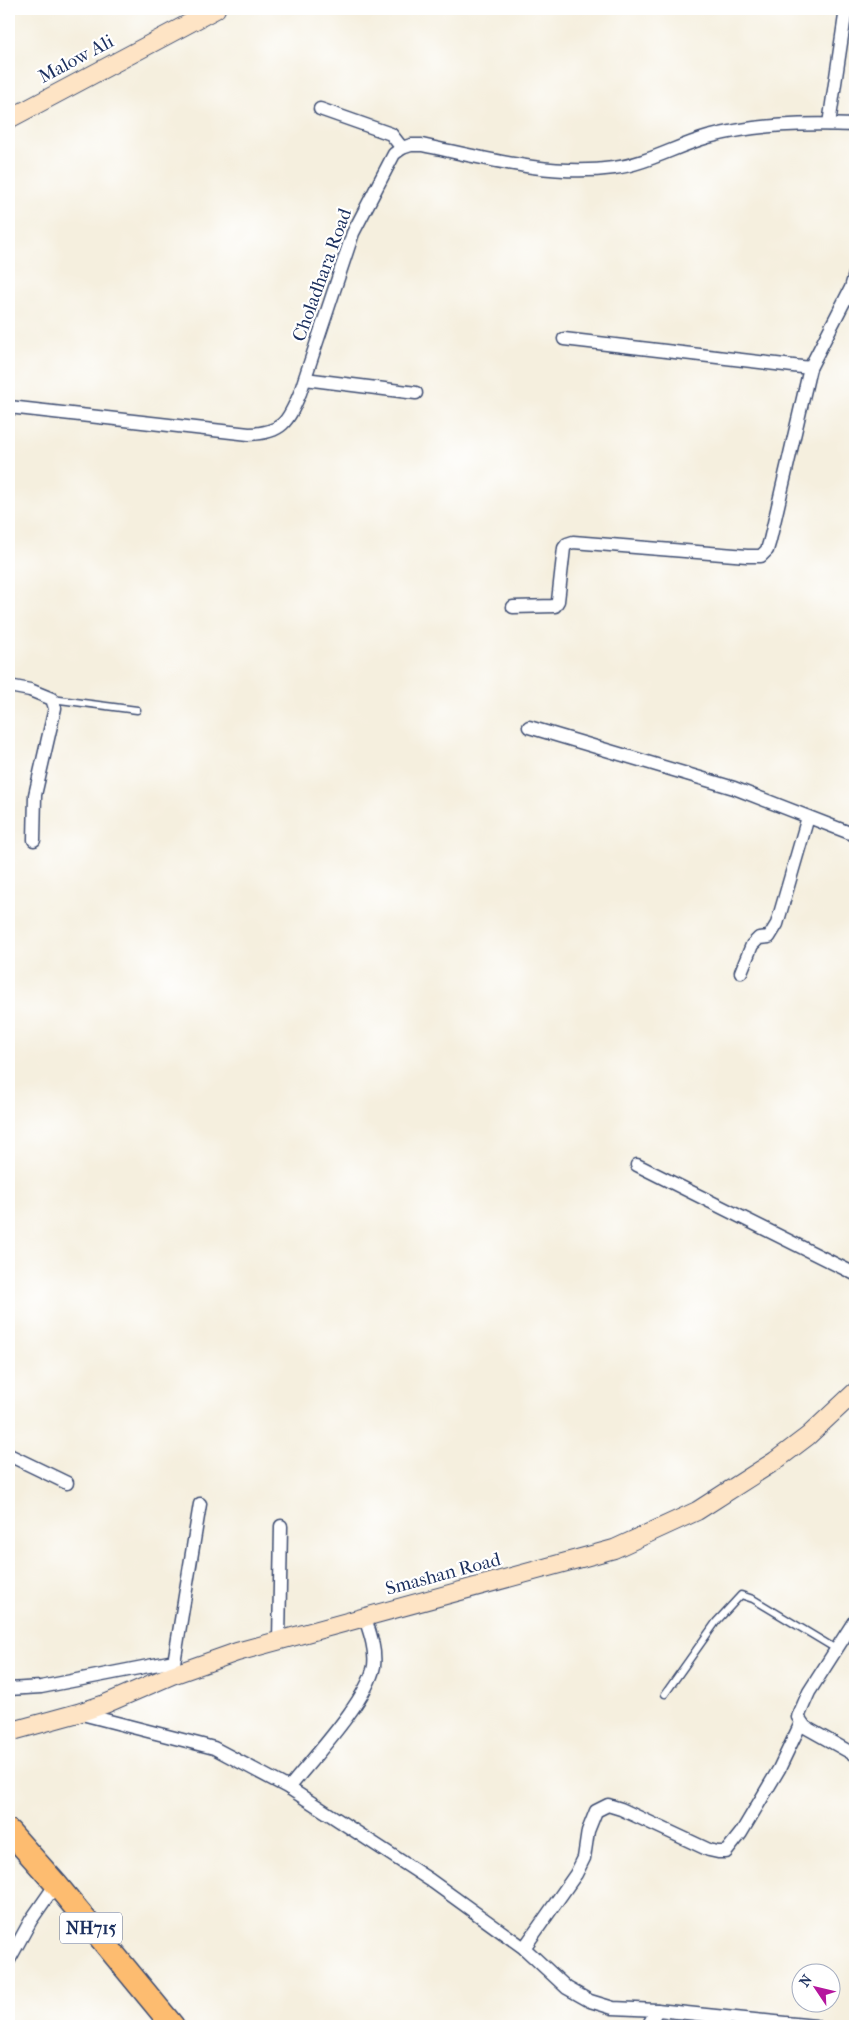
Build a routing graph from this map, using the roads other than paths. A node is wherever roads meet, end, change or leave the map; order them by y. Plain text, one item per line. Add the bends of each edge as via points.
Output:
1 (216, 9) edge
2 (846, 9) edge
3 (320, 109) dead end
4 (9, 119) edge
5 (829, 124) junction
6 (855, 125) edge
7 (402, 148) junction
8 (855, 274) edge
9 (564, 339) dead end
10 (810, 368) junction
11 (305, 380) junction
12 (416, 393) dead end
13 (9, 407) edge
14 (513, 606) dead end
15 (9, 686) edge
16 (52, 699) junction
17 (137, 710) dead end
18 (529, 727) dead end
19 (808, 817) junction
20 (855, 836) edge
21 (34, 840) dead end
22 (741, 972) dead end
23 (637, 1165) dead end
24 (855, 1274) edge
25 (855, 1392) edge
26 (9, 1455) edge
27 (67, 1483) dead end
28 (200, 1504) dead end
29 (281, 1526) dead end
30 (365, 1618) junction
31 (855, 1620) edge
32 (279, 1641) junction
33 (836, 1649) junction
34 (173, 1668) junction
35 (9, 1689) edge
36 (666, 1694) dead end
37 (78, 1713) junction
38 (801, 1723) junction
39 (9, 1732) edge
40 (855, 1755) edge
41 (289, 1788) junction
42 (9, 1831) edge
43 (56, 1884) junction
44 (524, 1948) junction
45 (9, 1960) edge
46 (657, 2010) junction
47 (173, 2026) edge
48 (648, 2026) edge
49 (815, 2026) edge

1 - 4 street, Malow Ali
2 - 5 street
3 - 7 street via 391,134
5 - 6 street
5 - 7 street via 747,129 681,145 616,168 591,170 567,171 498,161 422,145
7 - 11 street, Choladhara Road via 390,161 353,234
8 - 10 street
9 - 10 street
10 - 14 street via 770,540 761,556 573,542 564,548 558,601 554,606
11 - 12 street
11 - 13 street, Choladhara Road via 292,411 282,424 274,431 263,433
15 - 16 street
16 - 17 lane
16 - 21 street via 55,708 35,796
18 - 19 street via 734,788
19 - 20 street
19 - 22 street via 777,924 770,937 759,938 752,945
23 - 24 street
25 - 30 street, Smashan Road via 808,1436 698,1511 614,1549
26 - 27 street
28 - 34 street
29 - 32 street
30 - 32 street, Smashan Road
30 - 41 street via 374,1651 374,1666 368,1684 350,1712
31 - 33 street
32 - 34 street, Smashan Road
33 - 36 lane via 753,1598 741,1595 716,1622
33 - 38 street via 800,1708 798,1717
34 - 35 street
34 - 37 street, Smashan Road via 105,1704
37 - 39 street, Smashan Road
37 - 41 street via 214,1748
38 - 40 street
38 - 44 street via 779,1769 726,1852 709,1850 621,1809 608,1805 596,1811 588,1830 584,1858 576,1874
41 - 44 street via 398,1858
42 - 43 highway, NH715
43 - 45 street
43 - 47 highway, NH715
44 - 46 street via 567,1988 590,2002 613,2008
46 - 48 street
46 - 49 street

